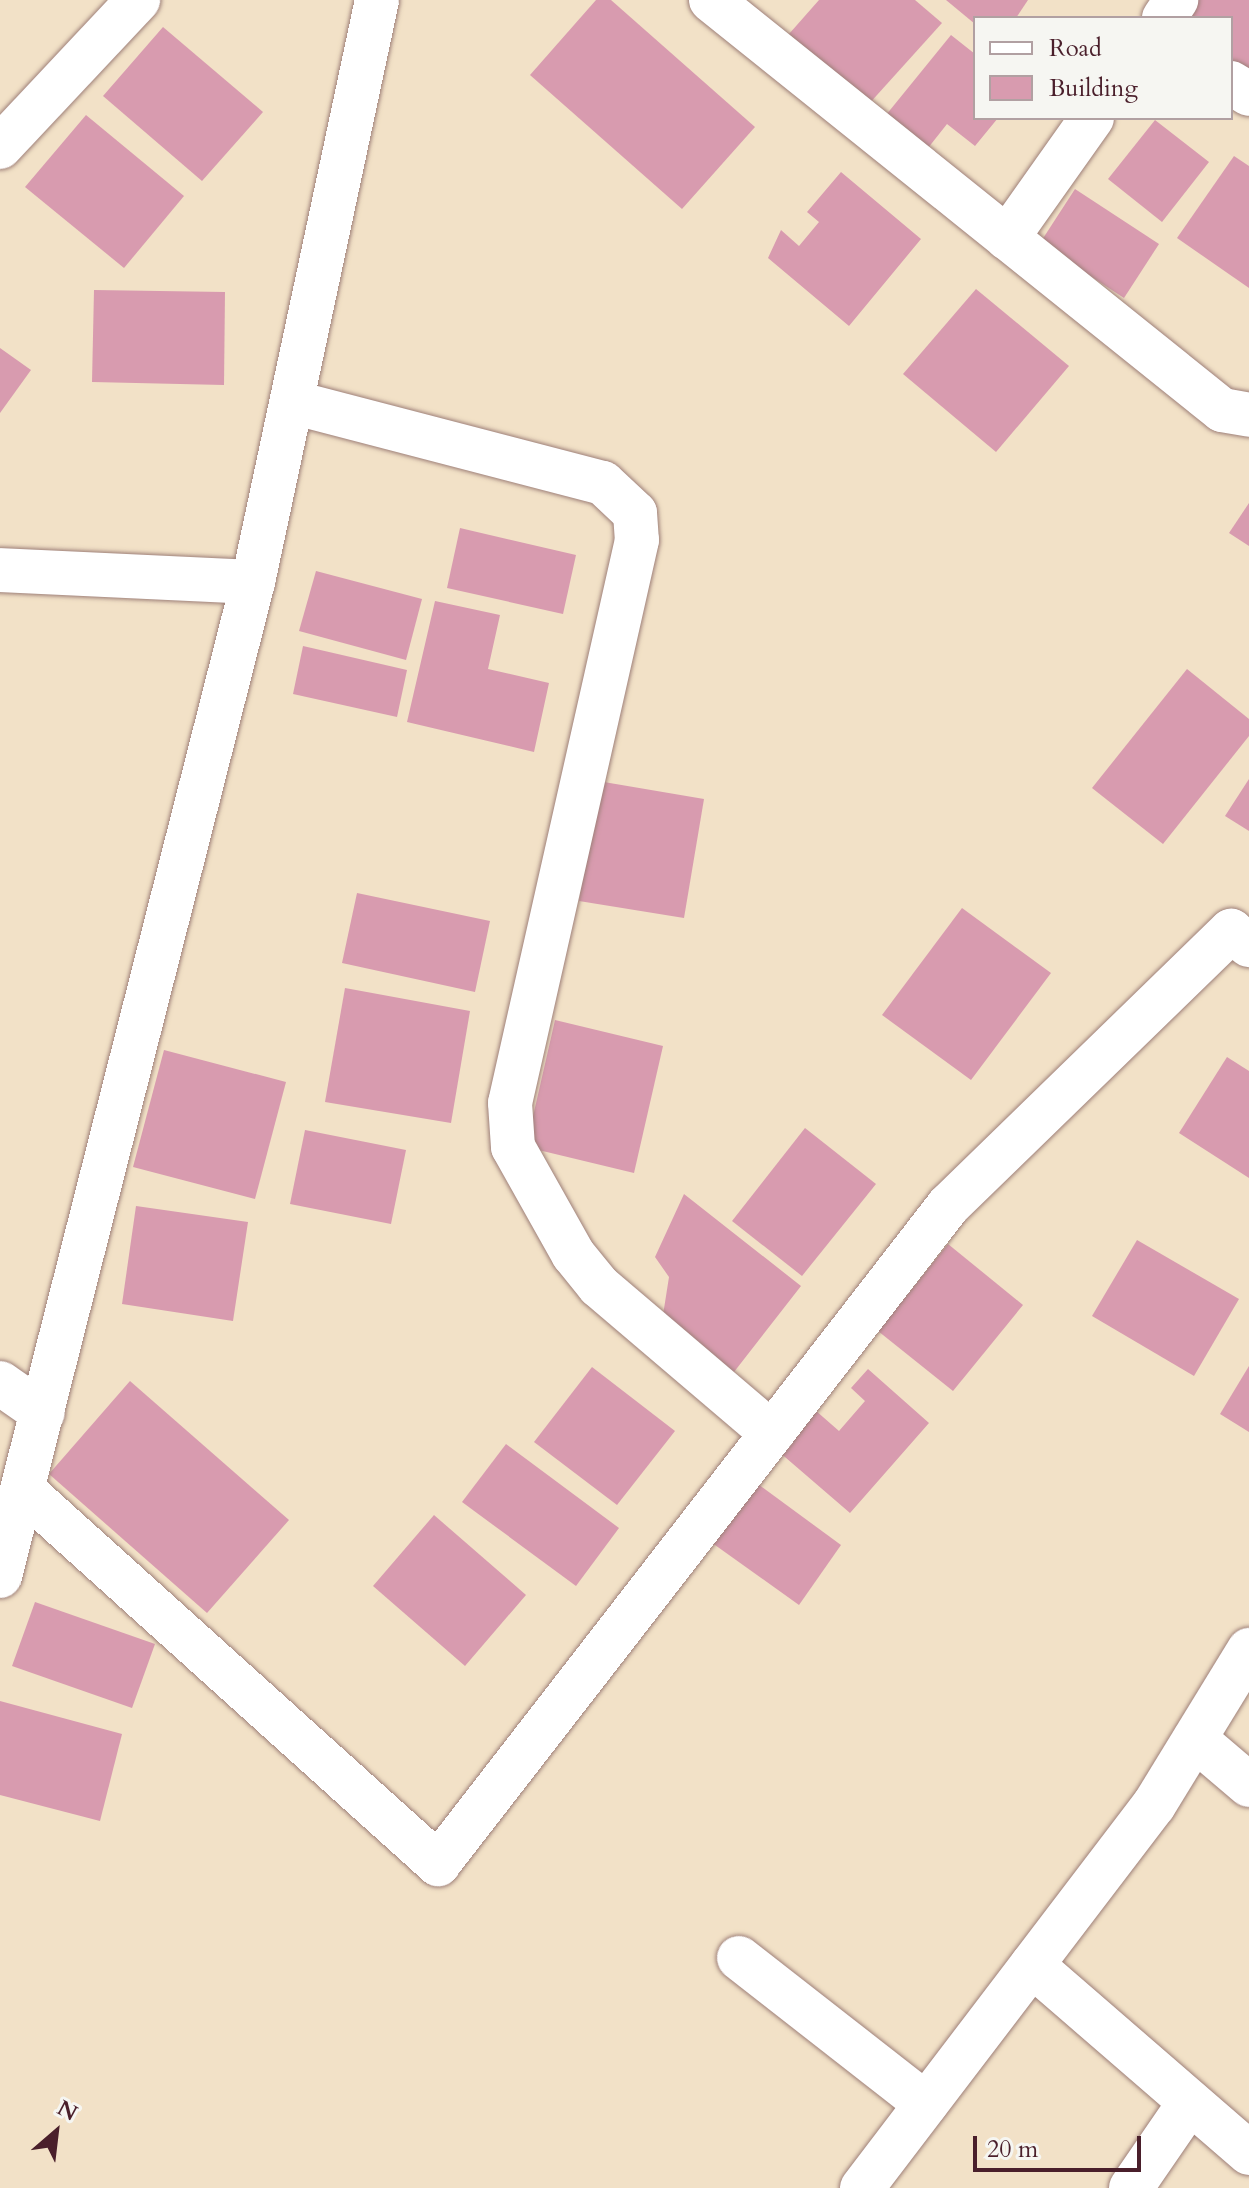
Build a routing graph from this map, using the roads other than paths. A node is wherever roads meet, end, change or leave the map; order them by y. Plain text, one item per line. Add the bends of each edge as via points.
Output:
1 (138, 0) edge
2 (377, 0) edge
3 (711, 0) edge
4 (1091, 120) edge
5 (0, 147) edge
6 (1007, 238) junction
7 (292, 402) junction
8 (1249, 415) edge
9 (0, 570) edge
10 (253, 582) junction
11 (1249, 945) edge
12 (0, 1383) edge
13 (43, 1413) junction
14 (772, 1433) junction
15 (23, 1490) junction
16 (0, 1576) edge
17 (1249, 1650) edge
18 (1195, 1739) junction
19 (1249, 1785) edge
20 (739, 1958) dead end
21 (1032, 1965) junction
22 (1190, 2102) junction
23 (926, 2104) junction
24 (1249, 2153) edge
25 (874, 2183) edge
26 (1131, 2188) edge

1 - 5 street
2 - 7 street
3 - 6 street
4 - 6 street
6 - 8 street via 1222,410
7 - 10 street
7 - 14 street via 603,483 635,513 637,540 510,1103 513,1147 573,1254 599,1286
9 - 10 street
10 - 13 street
11 - 14 street via 1231,931 948,1206
12 - 13 street
13 - 15 street
14 - 15 street via 438,1864
15 - 16 street
17 - 18 street
18 - 19 street
18 - 21 street
20 - 23 street
21 - 22 street
21 - 23 street
22 - 24 street
22 - 26 street
23 - 25 street

